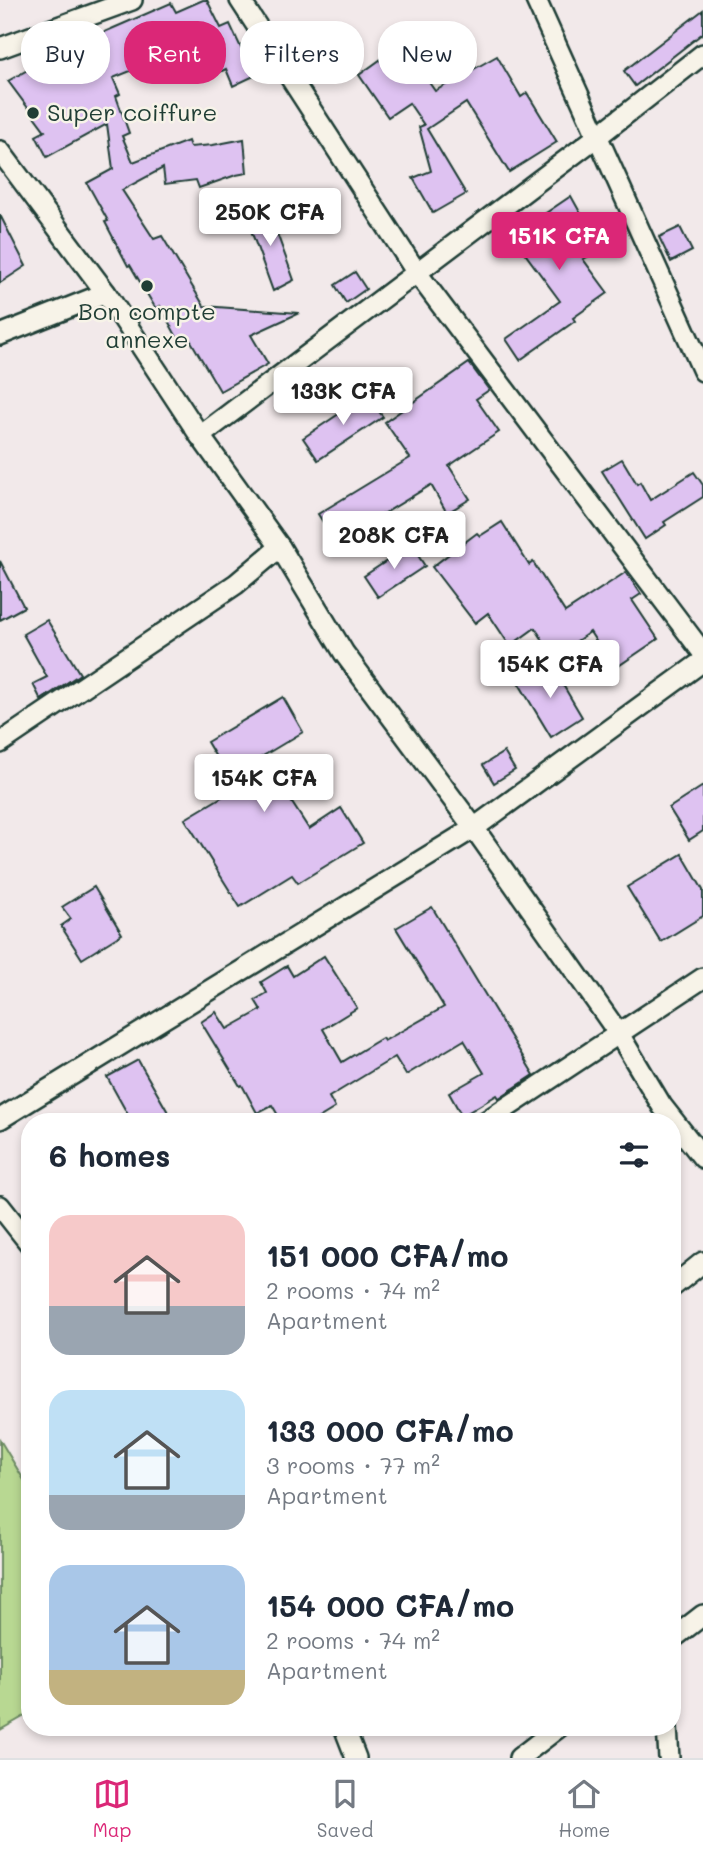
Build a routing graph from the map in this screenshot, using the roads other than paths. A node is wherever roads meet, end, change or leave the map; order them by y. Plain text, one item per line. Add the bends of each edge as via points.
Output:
1 (132, 0) edge
2 (240, 0) edge
3 (537, 0) edge
4 (0, 48) edge
5 (703, 54) edge
6 (598, 136) junction
7 (0, 151) edge
8 (417, 273) junction
9 (106, 293) junction
10 (0, 335) edge
11 (698, 347) edge
12 (703, 371) edge
13 (200, 436) junction
14 (280, 547) junction
15 (703, 653) edge
16 (703, 662) edge
17 (0, 743) edge
18 (474, 828) junction
19 (703, 978) edge
20 (620, 1034) junction
21 (499, 1113) edge
22 (668, 1113) edge
23 (0, 1119) edge
24 (681, 1130) edge
25 (703, 1158) edge
26 (0, 1206) edge
27 (21, 1233) edge
28 (703, 1262) edge
29 (681, 1280) edge
30 (703, 1615) edge
31 (681, 1632) edge
32 (347, 1736) edge
33 (547, 1736) edge
34 (668, 1736) edge
35 (356, 1758) edge
36 (519, 1758) edge
37 (669, 1758) edge

1 - 4 street
2 - 8 street
3 - 6 street
5 - 6 street
6 - 8 street
6 - 11 street
7 - 9 street
8 - 13 street
8 - 15 street
9 - 10 street
9 - 13 street
11 - 12 street
13 - 14 street
14 - 17 street via 236,584
14 - 18 street via 344,653
16 - 18 street
18 - 20 street
18 - 23 street
19 - 20 street
20 - 21 street
20 - 22 street
24 - 25 street
26 - 27 street
28 - 29 street
30 - 31 street
32 - 35 street
33 - 36 street
34 - 37 street

